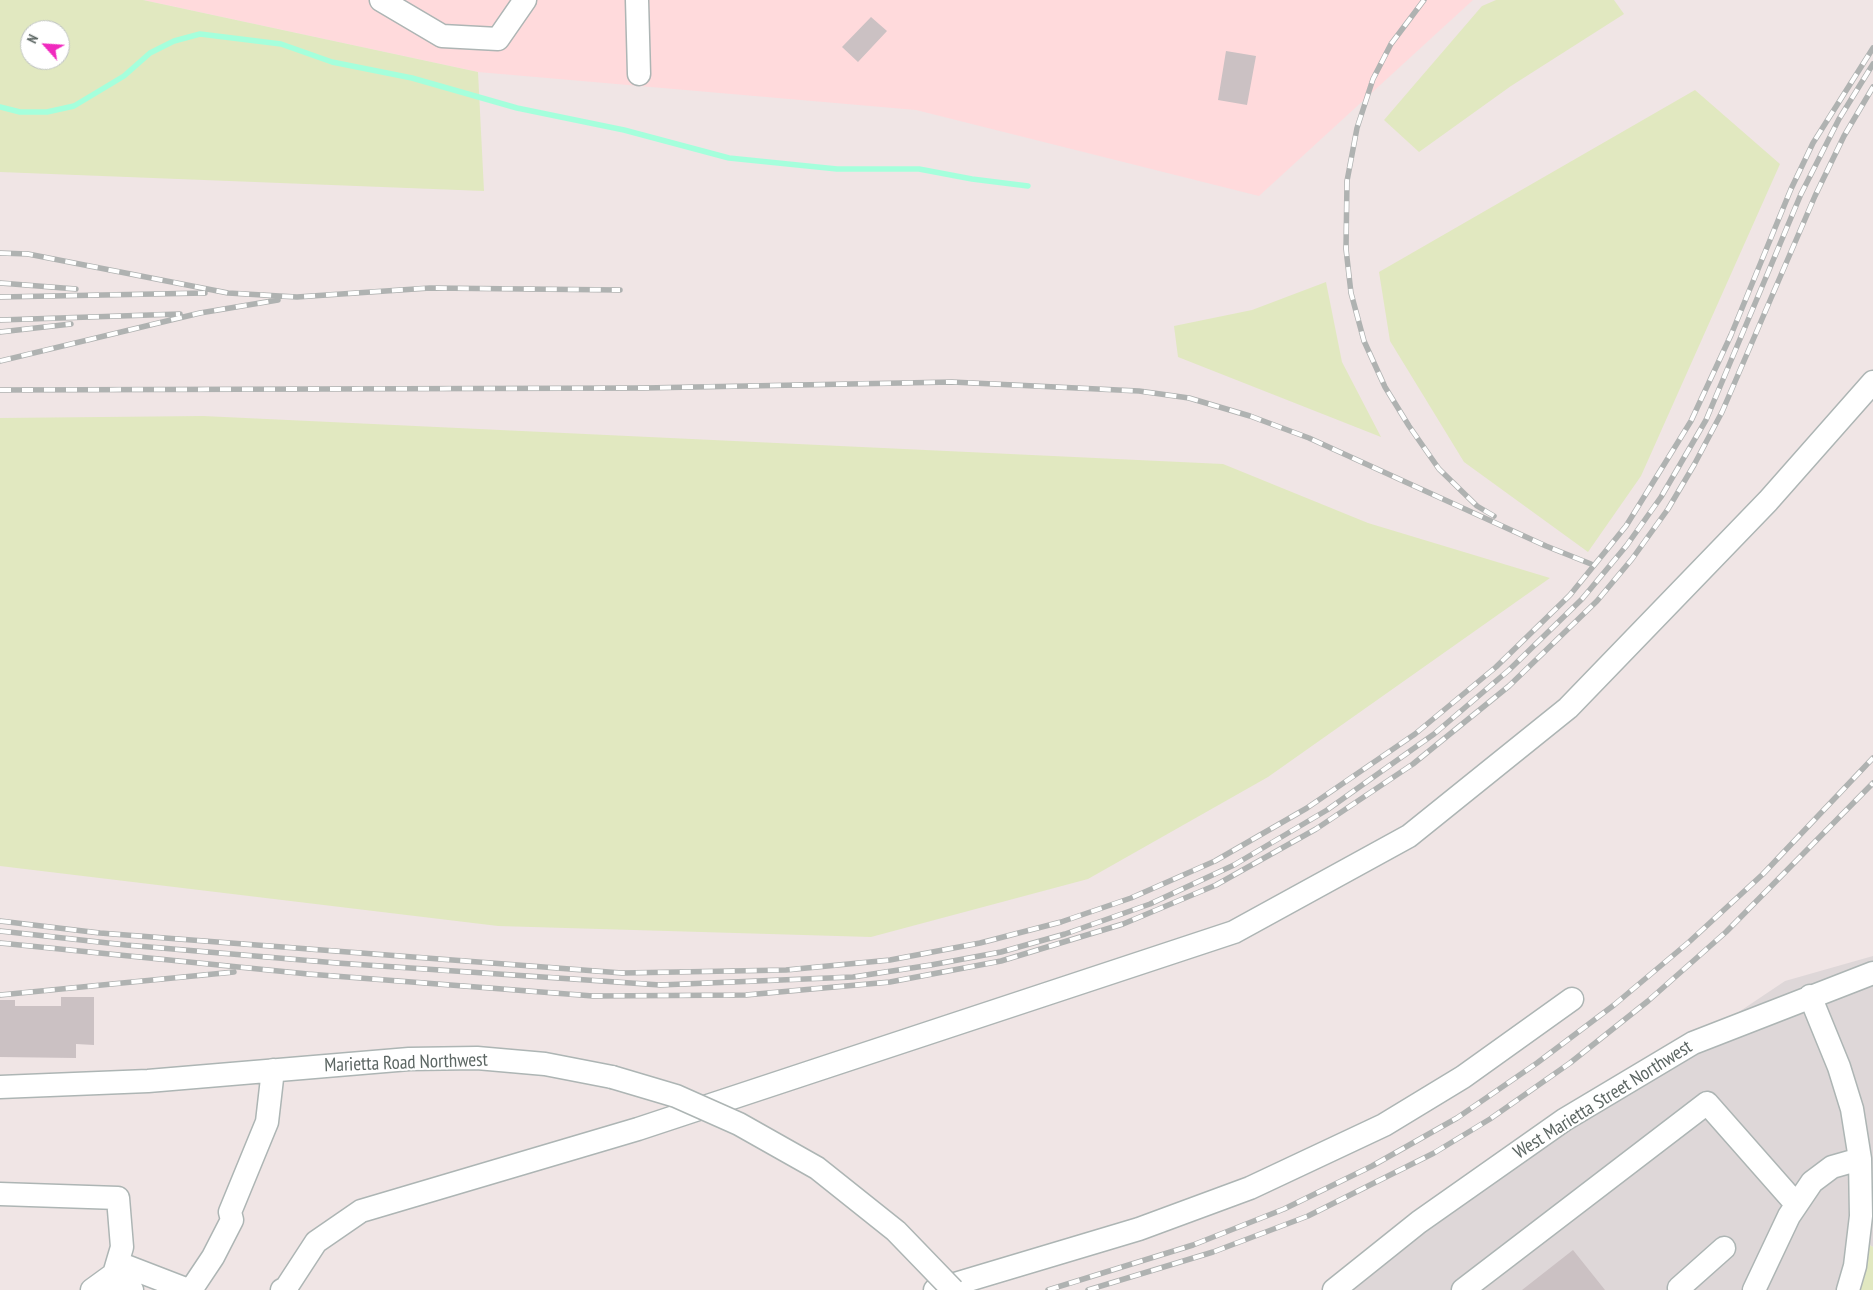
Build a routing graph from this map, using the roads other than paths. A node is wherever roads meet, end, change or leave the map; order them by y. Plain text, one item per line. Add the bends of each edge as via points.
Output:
1 (381, 0) edge
2 (526, 0) edge
3 (637, 0) edge
4 (639, 74) dead end
5 (1873, 382) edge
6 (1873, 973) edge
7 (1810, 996) junction
8 (1572, 999) dead end
9 (272, 1070) junction
10 (0, 1087) edge
11 (1865, 1167) edge
12 (0, 1194) edge
13 (1796, 1204) junction
14 (1724, 1248) dead end
15 (105, 1278) edge
16 (182, 1289) edge
17 (132, 1290) edge
18 (282, 1290) edge
19 (935, 1290) edge
20 (953, 1290) edge
21 (1334, 1290) edge
22 (1463, 1290) edge
23 (1680, 1290) edge
24 (1754, 1290) edge
25 (1848, 1290) edge

1 - 2 street via 442,36 498,39
3 - 4 street
5 - 18 street via 1768,501 1568,708 1409,836 1234,932 638,1128 360,1211 316,1242
6 - 7 street, West Marietta Street Northwest
7 - 11 street via 1844,1084
7 - 21 street, West Marietta Street Northwest via 1693,1043 1564,1120 1419,1222
8 - 19 street via 1463,1077 1384,1125 1250,1188 1140,1229
9 - 10 street, Marietta Road Northwest via 148,1081
9 - 16 street via 267,1122 230,1212 223,1214
9 - 20 street, Marietta Road Northwest, bridge via 410,1059 477,1058 545,1064 612,1077 676,1096 730,1120 817,1168 896,1231
11 - 13 street via 1832,1167 1812,1182
11 - 25 street via 1855,1266
12 - 15 street via 118,1198 122,1247
13 - 22 street via 1707,1103
13 - 24 street
14 - 23 street
15 - 16 street
15 - 17 street

